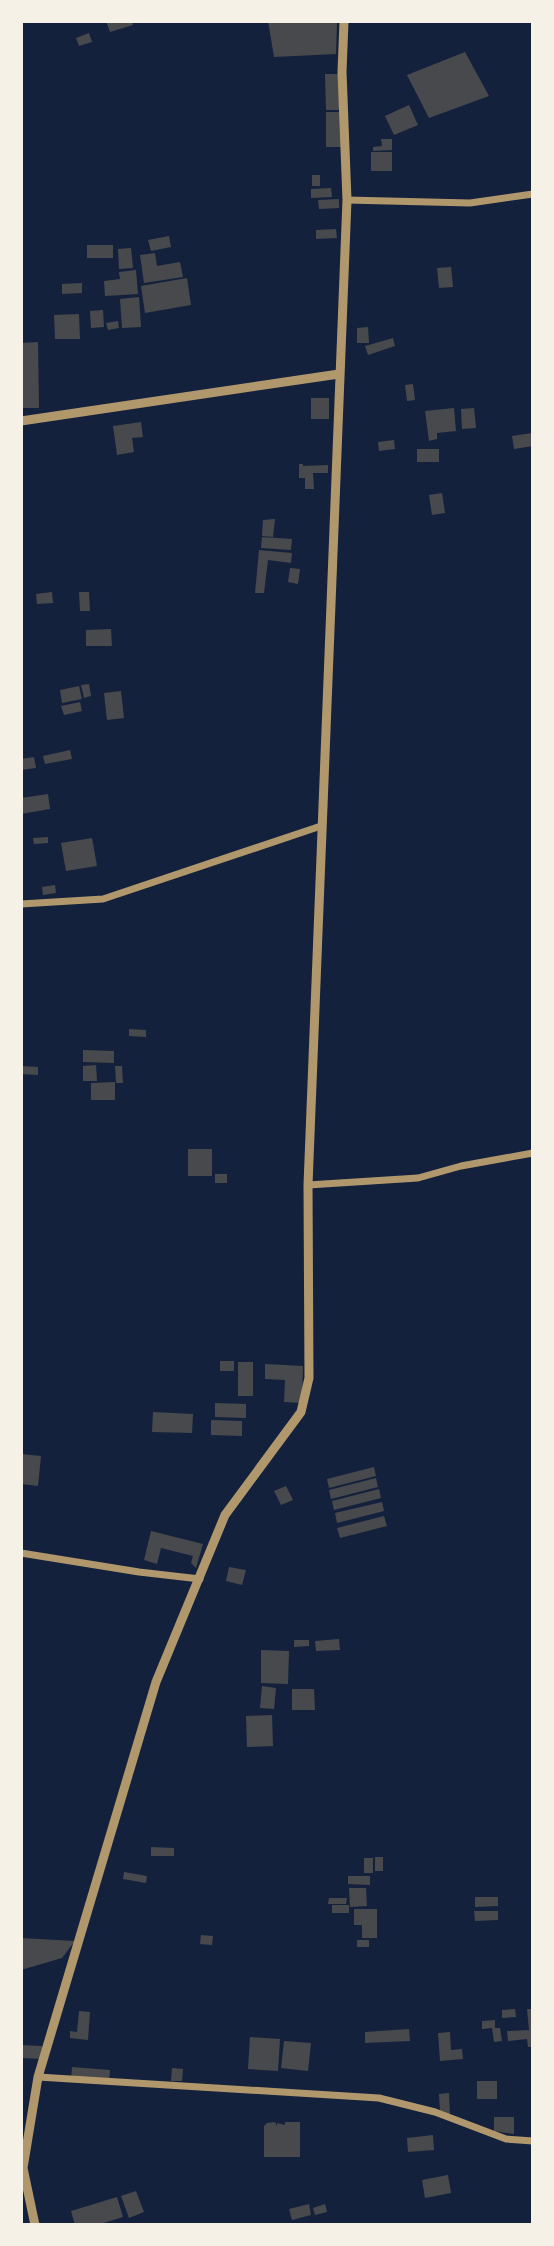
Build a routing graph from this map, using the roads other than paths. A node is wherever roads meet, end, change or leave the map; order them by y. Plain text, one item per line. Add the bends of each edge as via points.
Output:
1 (344, 21) edge
2 (533, 194) edge
3 (347, 200) junction
4 (339, 374) junction
5 (21, 421) edge
6 (321, 826) junction
7 (21, 904) edge
8 (533, 1153) edge
9 (308, 1185) junction
10 (21, 1553) edge
11 (200, 1579) junction
12 (38, 2077) junction
13 (533, 2141) edge
14 (22, 2168) edge
15 (35, 2225) edge

1 - 3 street
2 - 3 street via 470,203
3 - 4 street
4 - 5 street
4 - 6 street
6 - 7 street via 103,899
6 - 9 street
8 - 9 street via 418,1178
9 - 11 street via 309,1378 301,1412 225,1515
10 - 11 street
11 - 12 street via 156,1682
12 - 13 street via 379,2098 435,2112 506,2139
12 - 14 street
14 - 15 street

